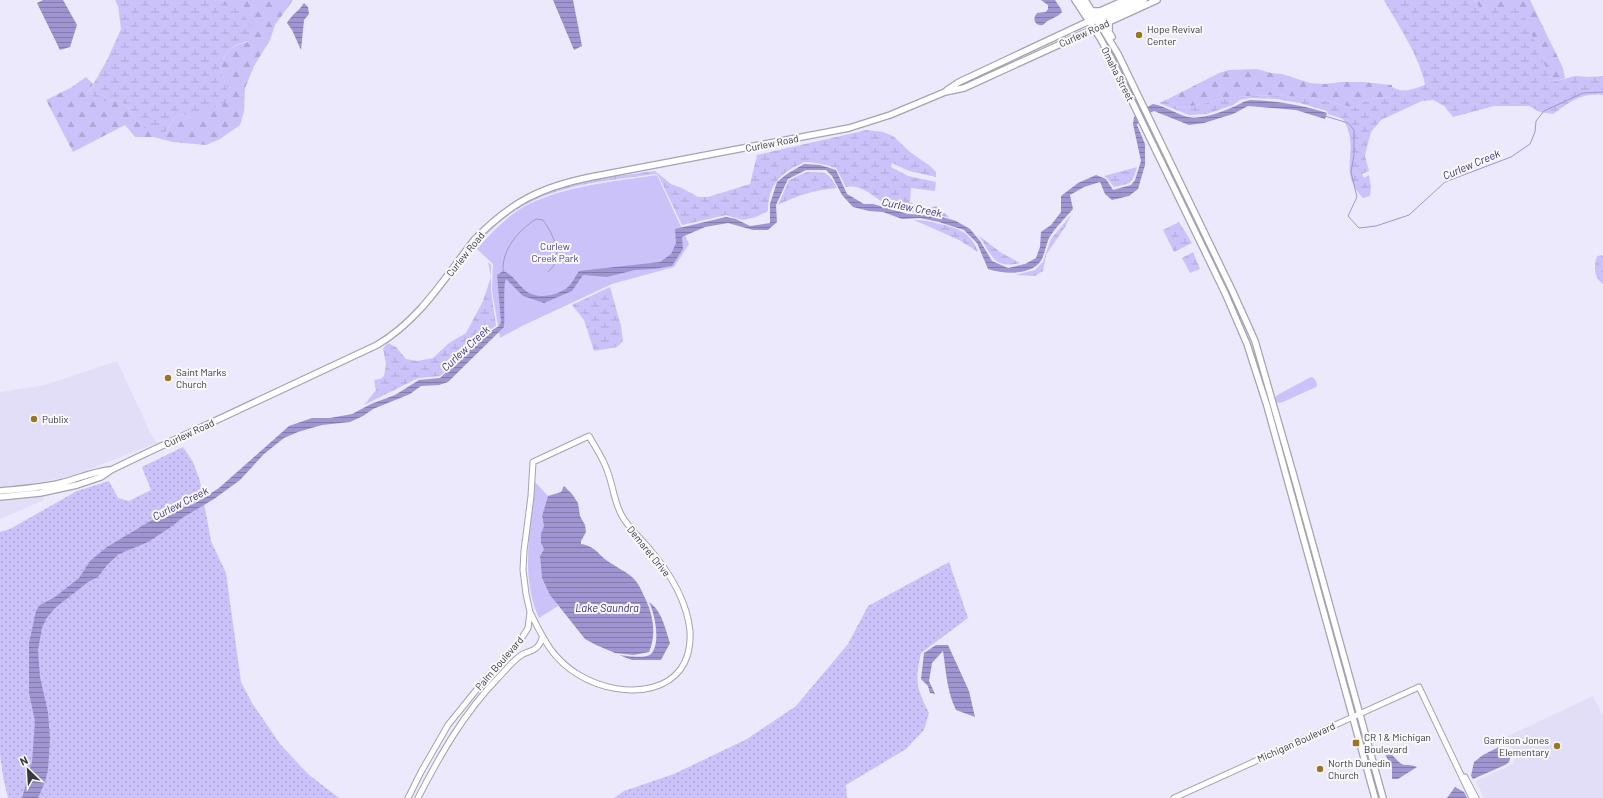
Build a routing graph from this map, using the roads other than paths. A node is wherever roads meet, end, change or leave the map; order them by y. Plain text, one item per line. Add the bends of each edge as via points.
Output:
1 (1075, 0) edge
2 (1079, 0) edge
3 (1085, 0) edge
4 (1125, 0) edge
5 (1134, 0) edge
6 (1144, 0) edge
7 (1157, 0) edge
8 (1092, 11) junction
9 (1110, 22) junction
10 (1093, 23) junction
11 (1126, 72) junction
12 (945, 92) junction
13 (589, 436) joint
14 (111, 470) junction
15 (0, 492) edge
16 (0, 497) edge
17 (530, 612) junction
18 (542, 638) junction
19 (535, 649) junction
20 (549, 649) junction
21 (1359, 714) junction
22 (1353, 717) junction
23 (1448, 746) junction
24 (408, 798) edge
25 (418, 798) edge
26 (1174, 798) edge
27 (1375, 798) edge
28 (1383, 798) edge
29 (1472, 798) edge
30 (1476, 798) edge

1 - 10 main road, Omaha Street
2 - 10 main road
3 - 8 main road, Omaha Street
4 - 8 main road via 1100,11
5 - 10 main road, Curlew Road
6 - 10 main road
7 - 9 main road, Curlew Road
8 - 10 main road, Omaha Street
9 - 10 main road, Curlew Road
9 - 11 main road via 1109,32 1125,61
10 - 11 main road, Omaha Street
10 - 12 main road, Curlew Road via 959,82
10 - 12 main road, Curlew Road via 964,88
10 - 22 main road, Omaha Street via 1225,293 1252,356
11 - 21 main road, Omaha Street via 1255,341
12 - 14 main road, Curlew Road via 890,115 849,128 569,182 539,192 506,211 485,229 417,314 385,341
13 - 17 street, Palm Boulevard via 533,462 523,570
13 - 20 street, Demaret Drive via 607,470 622,515 659,561 677,590 689,623 688,655 684,664 665,683 644,690 628,690 600,686 578,675 557,659
14 - 15 main road, Curlew Road via 98,471 48,486
14 - 16 main road, Curlew Road via 101,477 65,489
17 - 18 street, Demaret Drive
17 - 24 street, Palm Boulevard via 528,628 448,726 420,772
18 - 19 street, Palm Boulevard
18 - 20 street, Demaret Drive
19 - 20 street
19 - 25 street, Palm Boulevard via 516,660 472,708 440,755
21 - 22 street, Michigan Boulevard
21 - 23 street, Michigan Boulevard via 1419,687
21 - 28 main road, Omaha Street
22 - 26 street, Michigan Boulevard
22 - 27 main road, Omaha Street
23 - 29 street
23 - 30 street

